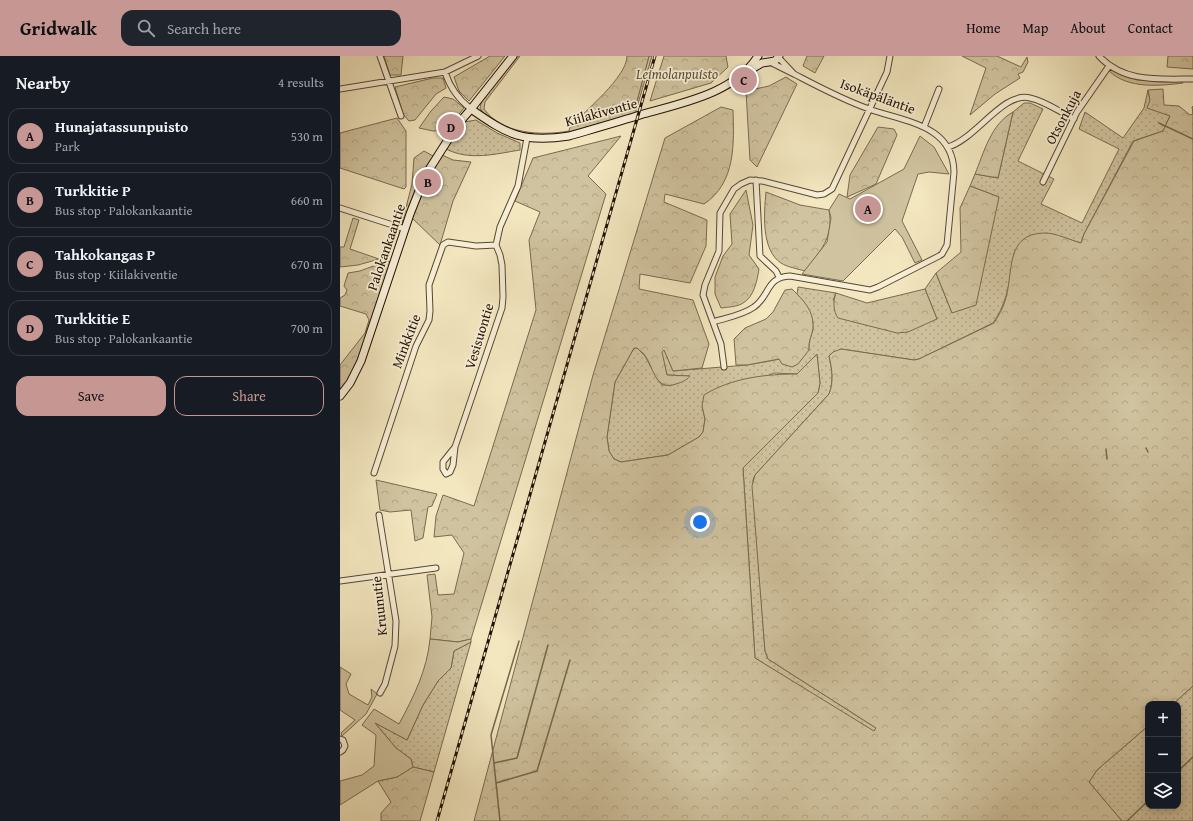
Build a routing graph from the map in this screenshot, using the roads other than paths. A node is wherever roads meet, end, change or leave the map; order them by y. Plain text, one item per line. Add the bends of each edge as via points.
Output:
1 (380, 56) edge
2 (478, 56) edge
3 (513, 56) edge
4 (760, 56) edge
5 (890, 56) edge
6 (1098, 56) edge
7 (778, 57) edge
8 (768, 62) junction
9 (1109, 66) junction
10 (446, 72) junction
11 (794, 74) junction
12 (738, 77) junction
13 (1193, 79) edge
14 (389, 82) junction
15 (340, 89) edge
16 (939, 89) dead end
17 (471, 109) junction
18 (870, 109) junction
19 (401, 116) dead end
20 (1074, 119) junction
21 (924, 126) junction
22 (527, 138) junction
23 (948, 147) junction
24 (756, 180) junction
25 (1043, 182) dead end
26 (340, 208) edge
27 (405, 229) junction
28 (496, 245) junction
29 (779, 278) junction
30 (713, 322) junction
31 (724, 367) dead end
32 (340, 396) edge
33 (455, 447) dead end
34 (374, 473) dead end
35 (379, 515) dead end
36 (436, 568) dead end
37 (388, 574) junction
38 (340, 581) edge
39 (380, 693) dead end
40 (340, 739) edge
41 (340, 752) edge

1 - 14 street
2 - 10 street
3 - 17 main road, Palokankaantie
4 - 8 main road
4 - 12 main road, Kiilakiventie
5 - 18 street via 887,72
6 - 9 street
7 - 8 main road, Kiilakiventie via 775,61
7 - 11 street, Isokäpäläntie
8 - 11 street, Isokäpäläntie
8 - 12 main road, Kiilakiventie
9 - 13 street via 1137,77
9 - 20 street, Otsonkuja
10 - 14 street
10 - 17 street via 450,87
11 - 18 street, Isokäpäläntie
12 - 22 main road, Kiilakiventie via 701,97 569,136
14 - 15 street
14 - 19 street
16 - 21 street
17 - 22 main road, Kiilakiventie via 498,128
17 - 27 main road, Palokankaantie via 458,124 425,176
18 - 21 street, Isokäpäläntie
18 - 24 street via 834,186 827,193 817,195
20 - 23 street via 1035,100 1018,97 1007,102 962,142
20 - 25 street, Otsonkuja
21 - 23 street, Isokäpäläntie
22 - 28 street via 518,186 500,227
23 - 29 street via 954,162 954,172 947,245 942,254 870,290 790,276
24 - 29 street via 760,256 776,271
24 - 30 street via 745,182 734,189 719,215 720,251 703,294
26 - 27 street
27 - 32 main road, Palokankaantie via 361,361
28 - 33 street, Vesisuontie via 502,265 502,308
28 - 34 street, Minkkitie via 476,246 448,242 443,245 429,285 429,320 416,346
29 - 30 street via 755,306
30 - 31 street
35 - 37 street, Kruunutie
36 - 37 street
37 - 38 street
37 - 39 street, Kruunutie via 396,621 395,646 385,684
40 - 41 street via 345,746

